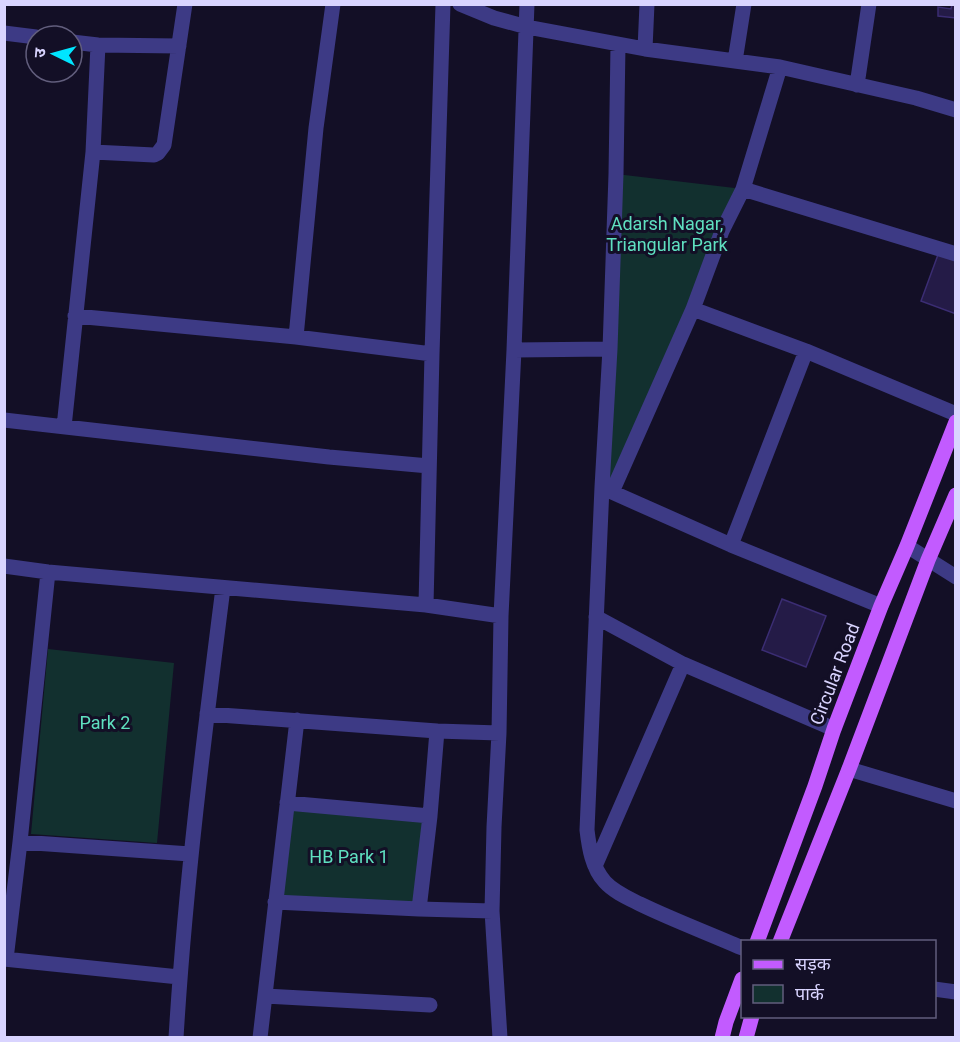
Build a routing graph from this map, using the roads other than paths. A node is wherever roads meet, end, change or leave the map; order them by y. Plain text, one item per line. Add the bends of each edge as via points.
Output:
1 (185, 4) edge
2 (333, 4) edge
3 (443, 4) edge
4 (460, 4) edge
5 (527, 4) edge
6 (647, 4) edge
7 (744, 4) edge
8 (869, 4) edge
9 (527, 27) junction
10 (4, 33) edge
11 (24, 36) edge
12 (84, 43) edge
13 (98, 45) junction
14 (618, 45) junction
15 (179, 46) junction
16 (645, 49) junction
17 (735, 61) junction
18 (780, 67) junction
19 (857, 85) junction
20 (956, 110) edge
21 (93, 152) junction
22 (743, 189) junction
23 (956, 254) edge
24 (693, 309) junction
25 (75, 316) junction
26 (296, 337) junction
27 (610, 349) junction
28 (514, 350) junction
29 (806, 351) junction
30 (432, 354) junction
31 (956, 414) edge
32 (4, 420) edge
33 (956, 422) edge
34 (64, 427) junction
35 (429, 466) junction
36 (607, 490) junction
37 (956, 495) edge
38 (730, 545) junction
39 (907, 546) junction
40 (928, 560) junction
41 (4, 566) edge
42 (48, 572) junction
43 (956, 577) edge
44 (223, 588) junction
45 (426, 605) junction
46 (881, 606) junction
47 (501, 616) junction
48 (596, 617) junction
49 (683, 664) junction
50 (207, 714) junction
51 (297, 720) junction
52 (834, 729) junction
53 (437, 730) junction
54 (499, 733) junction
55 (849, 769) junction
56 (956, 801) edge
57 (287, 803) junction
58 (430, 816) junction
59 (20, 842) junction
60 (190, 854) junction
61 (595, 866) junction
62 (275, 902) junction
63 (419, 909) junction
64 (492, 911) junction
65 (758, 940) edge
66 (781, 940) edge
67 (741, 948) edge
68 (5, 959) edge
69 (179, 977) junction
70 (741, 982) edge
71 (936, 989) edge
72 (956, 992) edge
73 (265, 996) junction
74 (430, 1005) dead end
75 (752, 1018) edge
76 (176, 1038) edge
77 (260, 1038) edge
78 (500, 1038) edge
79 (722, 1038) edge
80 (746, 1038) edge

1 - 15 street
2 - 26 street via 316,128
3 - 30 street
4 - 9 street
5 - 9 street
6 - 16 street
7 - 17 street
8 - 19 street
9 - 14 street
9 - 28 street
10 - 11 street
12 - 13 street
13 - 15 street
13 - 21 street
14 - 16 street
14 - 27 street
15 - 21 street via 162,149 154,155
16 - 17 street
17 - 18 street
18 - 19 street
18 - 22 street
19 - 20 street
21 - 25 street
22 - 23 street
22 - 24 street via 722,231
24 - 29 street
24 - 36 street
25 - 26 street
25 - 34 street
26 - 30 street
27 - 28 street
27 - 36 street
28 - 47 street
29 - 31 street
29 - 38 street
30 - 35 street
32 - 34 street
33 - 39 main road, Circular Road
34 - 35 street
35 - 45 street
36 - 38 street
36 - 48 street
37 - 40 main road
38 - 46 street
39 - 40 street
39 - 46 main road, Circular Road
40 - 43 street
40 - 55 main road
41 - 42 street
42 - 44 street
42 - 59 street
44 - 45 street
44 - 50 street
45 - 47 street
46 - 52 main road, Circular Road
47 - 54 street
48 - 49 street
48 - 61 street via 587,830
49 - 52 street
49 - 61 street
50 - 51 street
50 - 60 street
51 - 53 street
51 - 57 street
52 - 65 main road, Circular Road
53 - 54 street
53 - 58 street
54 - 64 street
55 - 56 street
55 - 66 main road
57 - 58 street
57 - 62 street
58 - 63 street
59 - 60 street
59 - 68 street
60 - 69 street
61 - 67 street via 618,893
62 - 63 street
62 - 73 street
63 - 64 street
64 - 78 street
68 - 69 street
69 - 76 street
70 - 79 main road
71 - 72 street
73 - 74 street
73 - 77 street
75 - 80 main road

